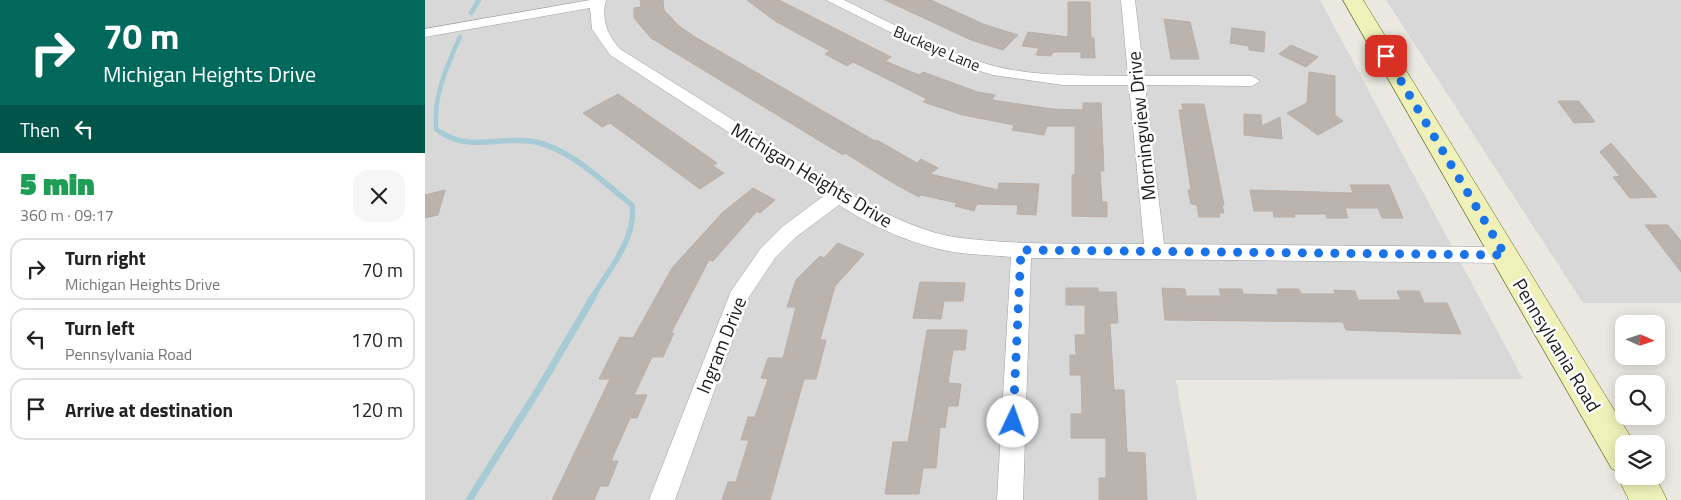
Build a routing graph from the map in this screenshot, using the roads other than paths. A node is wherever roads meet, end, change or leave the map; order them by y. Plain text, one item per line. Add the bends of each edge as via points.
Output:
1 (833, 0) edge
2 (1128, 0) edge
3 (1353, 0) edge
4 (598, 2) edge
5 (425, 33) edge
6 (1137, 80) junction
7 (1252, 81) dead end
8 (839, 195) junction
9 (1021, 250) junction
10 (1155, 252) junction
11 (1505, 255) junction
12 (1615, 442) edge
13 (1640, 485) edge
14 (662, 500) edge
15 (1010, 500) edge
16 (1649, 500) edge

1 - 6 street, Buckeye Lane via 955,59 981,67 1047,78
2 - 6 street, Morningview Drive
3 - 11 street, Pennsylvania Road
4 - 5 street
4 - 8 street, Michigan Heights Drive via 596,19 603,39 615,52
6 - 7 street, Buckeye Lane
6 - 10 street, Morningview Drive
8 - 9 street, Michigan Heights Drive via 887,223 925,237 980,248
8 - 14 street, Ingram Drive via 768,253 738,297
9 - 10 street, Michigan Heights Drive
9 - 15 street
10 - 11 street, Michigan Heights Drive
11 - 12 street, Pennsylvania Road
13 - 16 street

